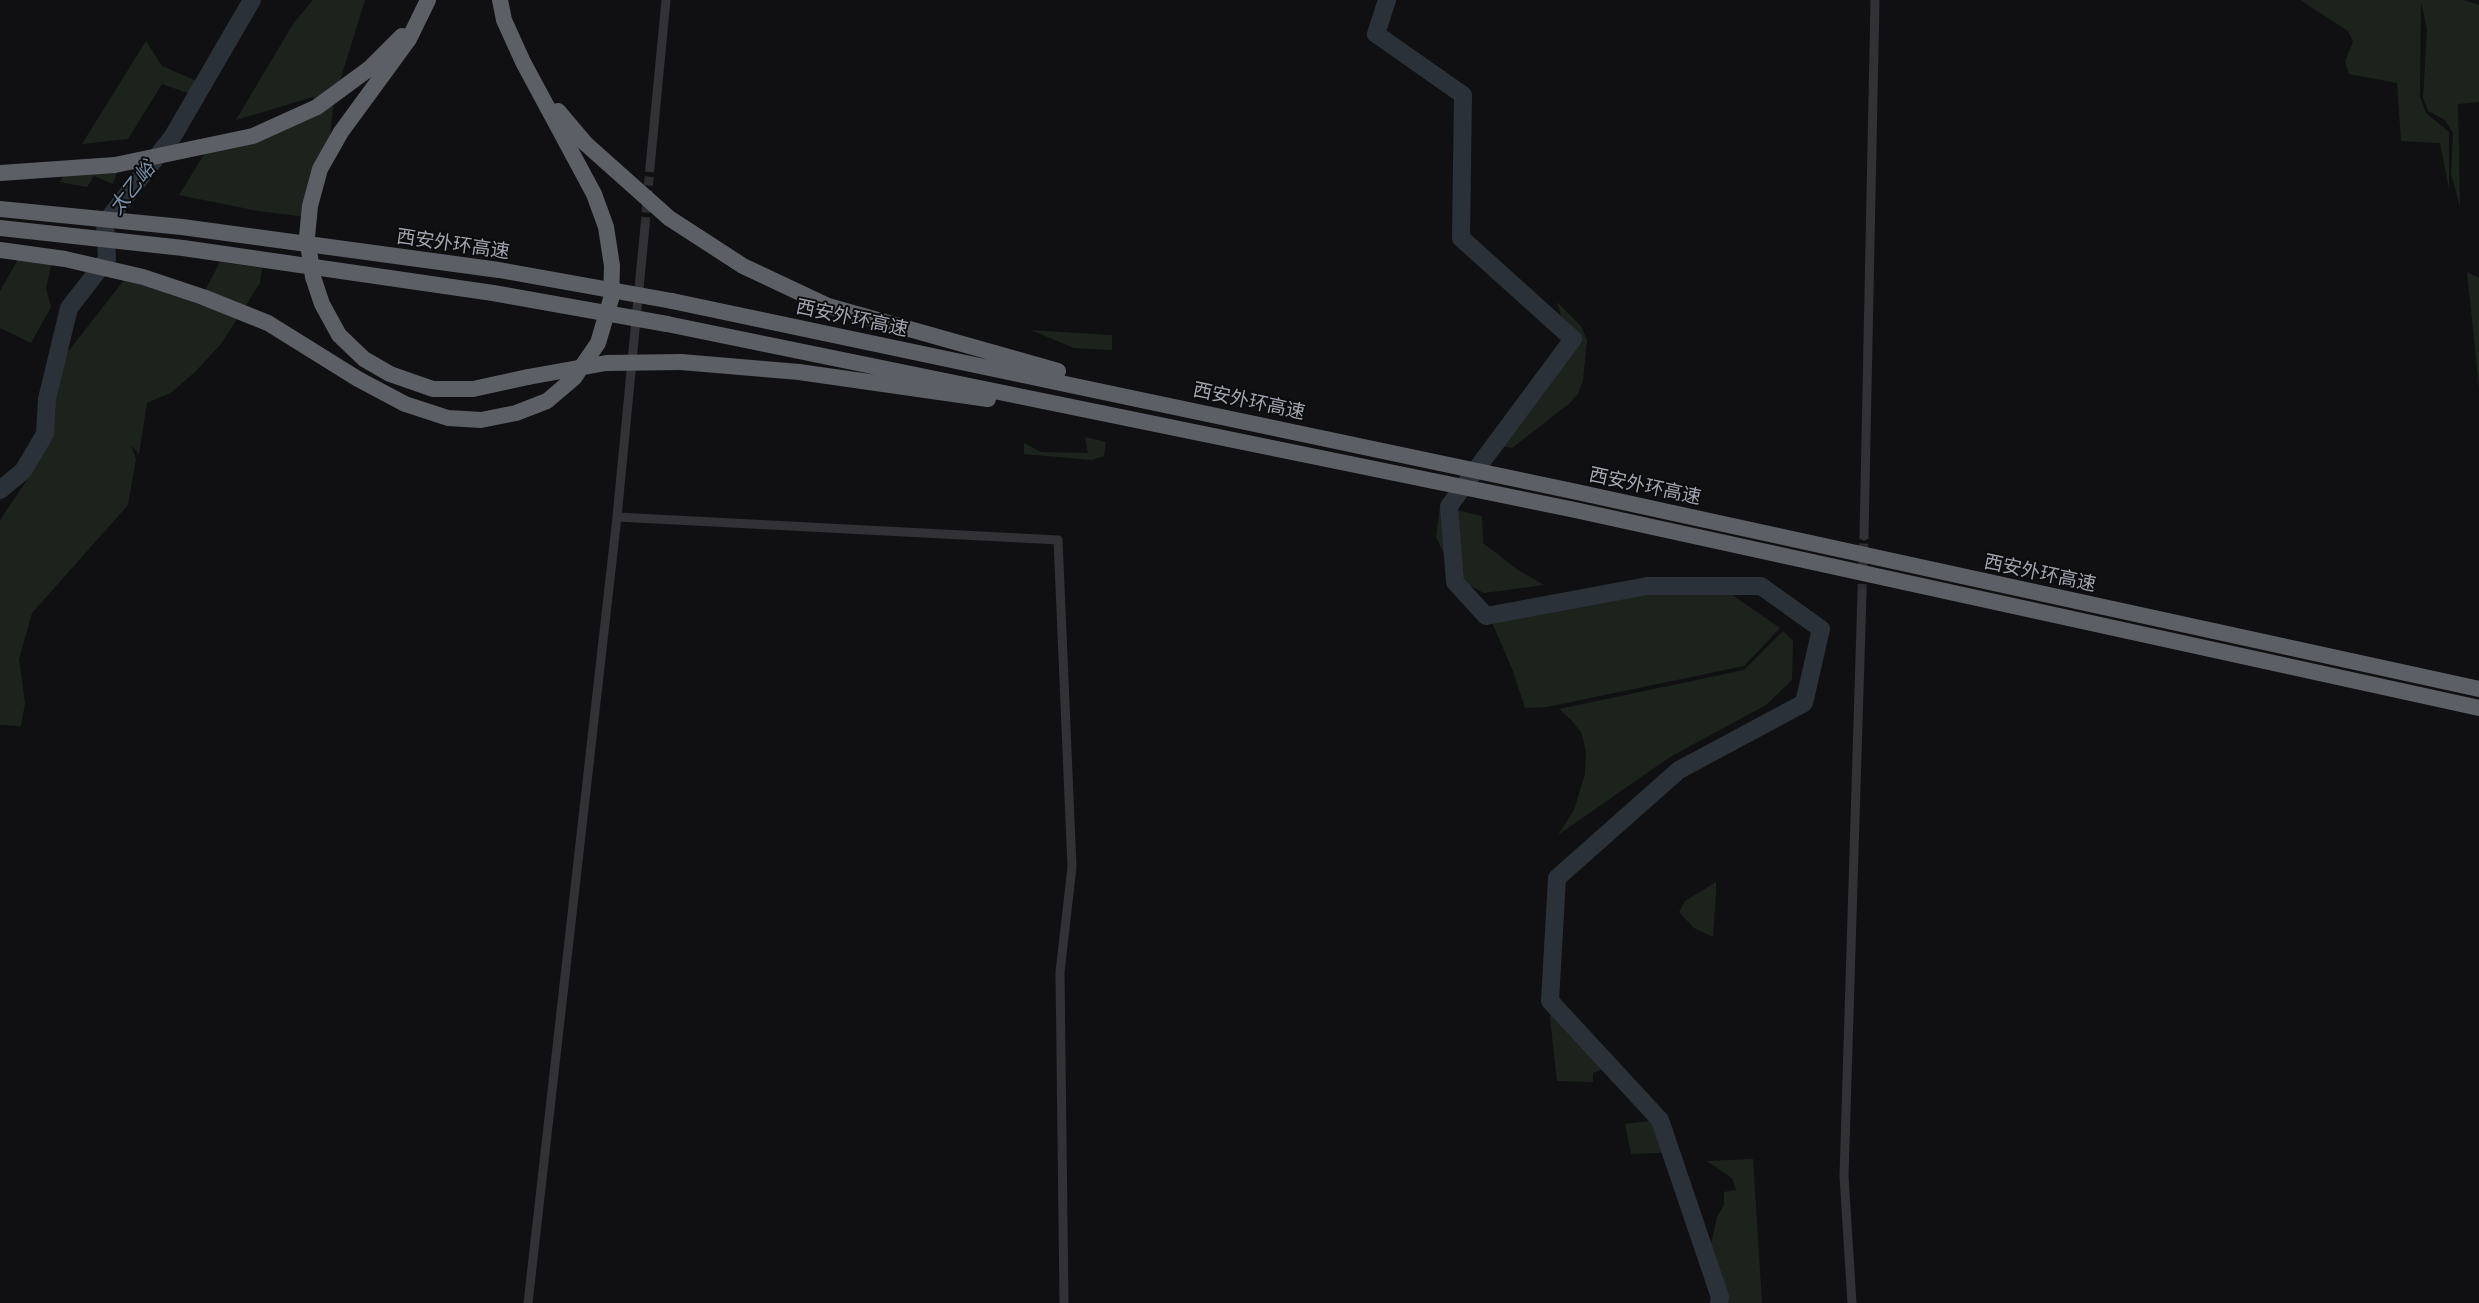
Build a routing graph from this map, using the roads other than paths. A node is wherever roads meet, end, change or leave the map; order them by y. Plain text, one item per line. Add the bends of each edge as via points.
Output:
1 (424, 0) edge
2 (428, 0) edge
3 (500, 0) edge
4 (666, 0) edge
5 (1875, 0) edge
6 (524, 62) junction
7 (650, 167) tunnel mouth
8 (0, 173) edge
9 (0, 208) edge
10 (644, 226) tunnel mouth
11 (0, 228) edge
12 (0, 250) edge
13 (1231, 418) junction
14 (1221, 436) junction
15 (617, 517) junction
16 (1864, 536) tunnel mouth
17 (1862, 593) tunnel mouth
18 (2479, 689) edge
19 (2479, 708) edge
20 (528, 1303) edge
21 (1064, 1303) edge
22 (1852, 1303) edge

1 - 8 highway via 402,36 370,68 317,107 253,136 114,165
2 - 14 highway, bridge via 410,39 341,132 320,169 310,206 307,237 313,277 322,304 339,335 364,358 390,374 433,389 472,389 606,364 681,362 808,373
3 - 6 highway via 504,20
4 - 7 street
5 - 16 street
6 - 12 highway via 594,194 606,227 612,266 611,299 598,343 574,378 548,401 516,413 481,420 448,418 405,404 268,323 203,297 143,277 65,259
6 - 13 highway via 562,116 604,161 669,218 743,266 828,306
9 - 13 highway, 西安外环高速, bridge via 182,226 499,270 672,301
10 - 15 street
11 - 14 highway, 西安外环高速, bridge via 193,249 493,293 667,324
13 - 18 highway, 西安外环高速
14 - 19 highway, 西安外环高速 via 1511,496
15 - 20 street
15 - 21 street via 1058,540 1072,867 1060,972
17 - 22 street via 1844,1176

